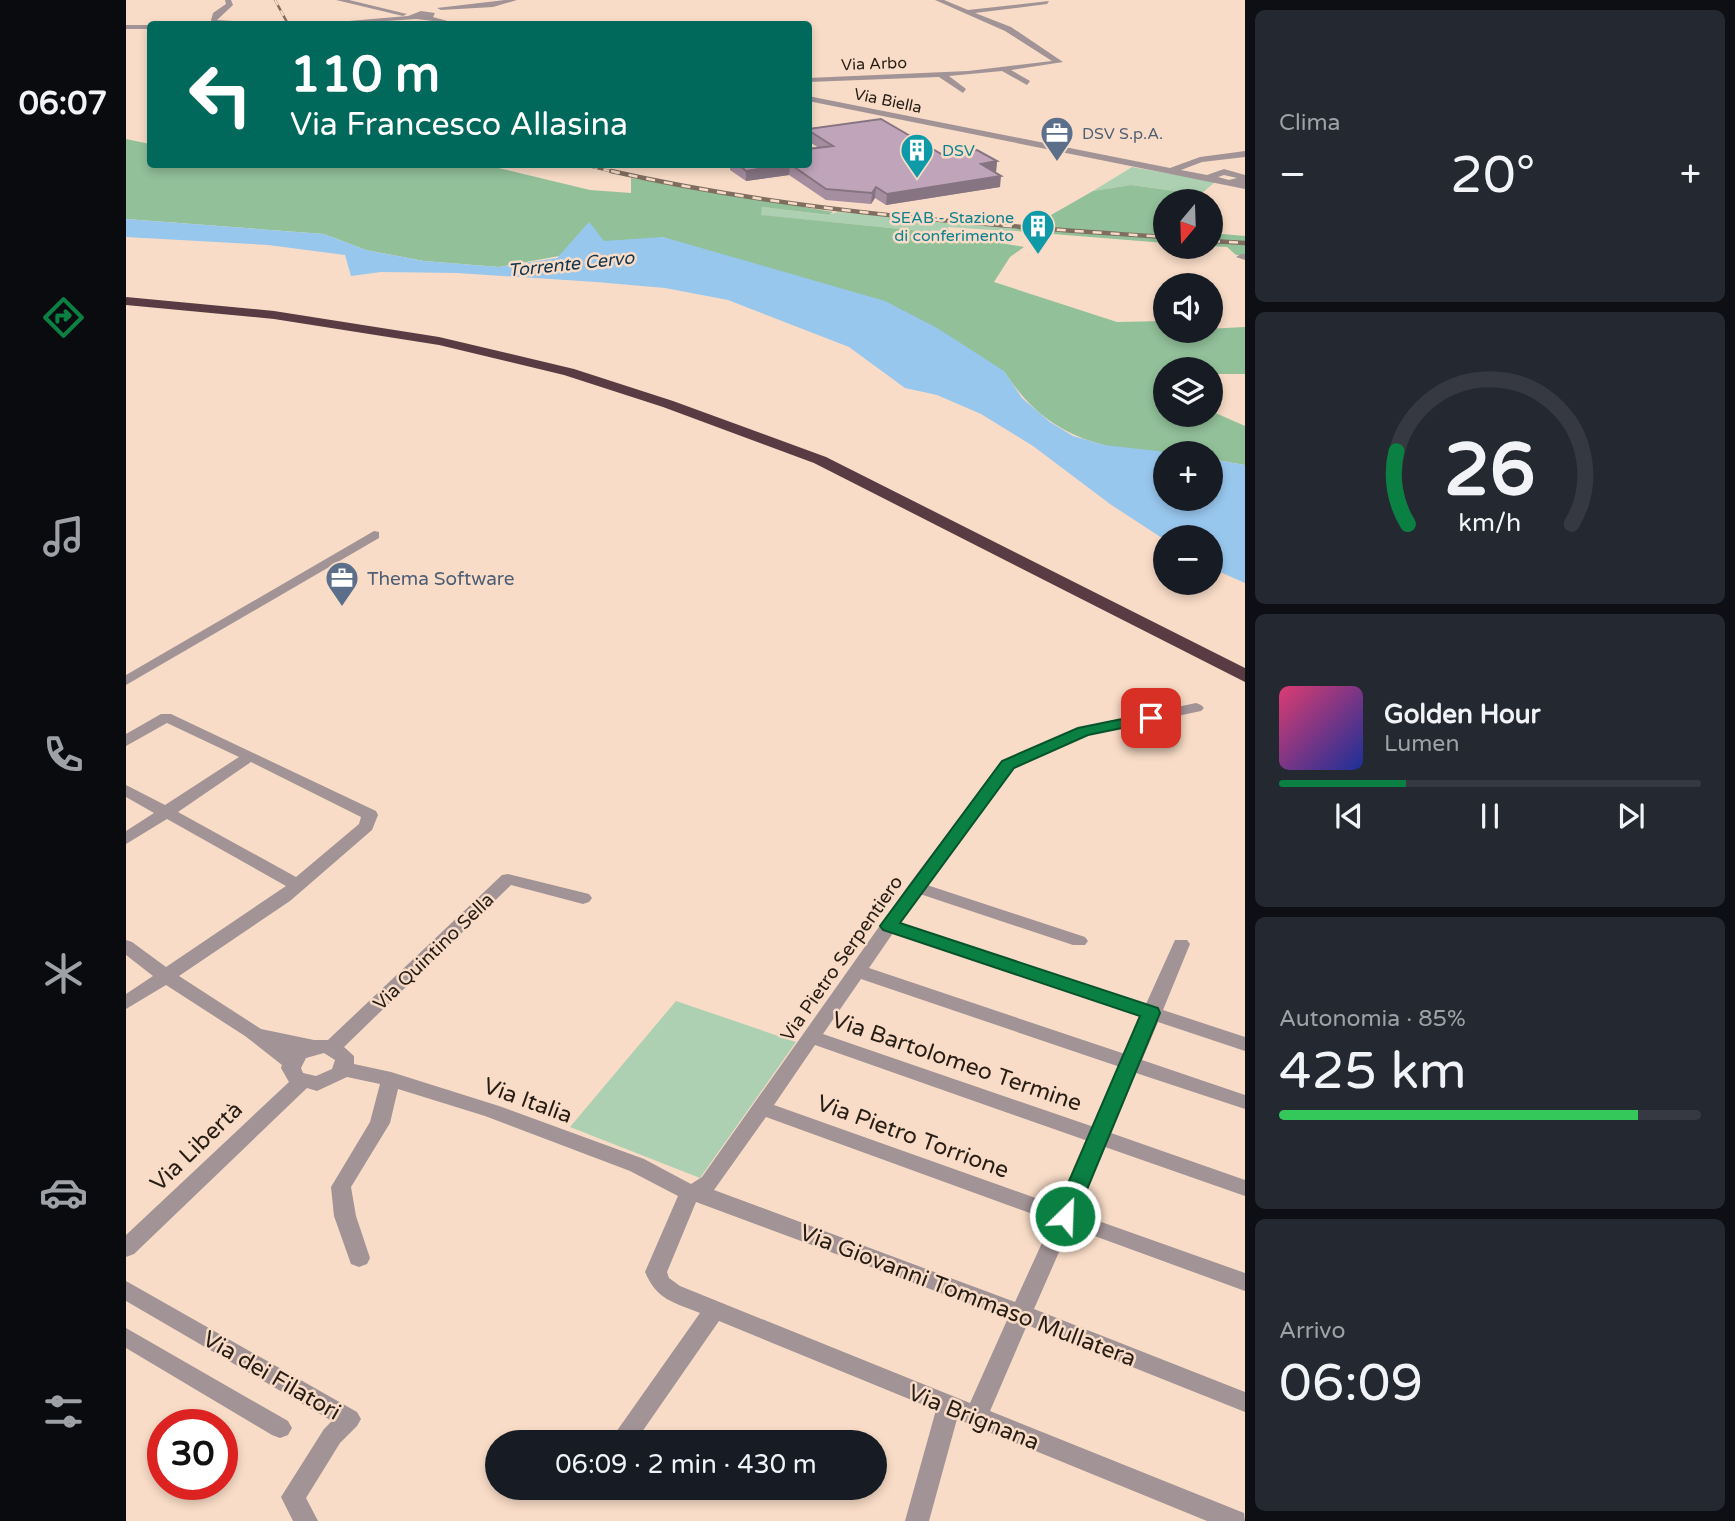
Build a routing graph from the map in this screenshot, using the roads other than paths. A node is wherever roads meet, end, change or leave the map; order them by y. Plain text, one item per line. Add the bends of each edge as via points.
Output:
1 (228, 0) edge
2 (339, 0) edge
3 (436, 0) edge
4 (514, 0) edge
5 (938, 0) edge
6 (1041, 0) edge
7 (441, 8) junction
8 (971, 11) junction
9 (427, 16) junction
10 (413, 19) edge
11 (213, 21) edge
12 (375, 21) edge
13 (444, 21) edge
14 (126, 27) edge
15 (147, 27) edge
16 (1004, 69) junction
17 (941, 74) junction
18 (812, 80) edge
19 (1027, 83) dead end
20 (963, 91) dead end
21 (812, 99) edge
22 (1245, 154) edge
23 (1167, 172) junction
24 (1213, 176) junction
25 (1241, 176) edge
26 (126, 295) edge
27 (126, 301) edge
28 (374, 535) dead end
29 (1245, 666) edge
30 (1245, 676) edge
31 (126, 681) edge
32 (1196, 709) dead end
33 (126, 741) edge
34 (250, 756) junction
35 (126, 790) edge
36 (166, 814) junction
37 (126, 839) edge
38 (297, 885) junction
39 (916, 887) junction
40 (583, 898) dead end
41 (889, 926) junction
42 (1080, 941) dead end
43 (1181, 944) dead end
44 (131, 957) edge
45 (858, 971) junction
46 (165, 977) junction
47 (126, 1003) edge
48 (1151, 1013) junction
49 (258, 1033) junction
50 (812, 1037) junction
51 (1245, 1044) edge
52 (323, 1047) junction
53 (292, 1062) junction
54 (1131, 1063) junction
55 (343, 1069) junction
56 (391, 1079) junction
57 (301, 1082) junction
58 (1245, 1102) edge
59 (762, 1108) junction
60 (1100, 1136) junction
61 (1245, 1188) edge
62 (689, 1195) junction
63 (1065, 1216) junction
64 (126, 1248) edge
65 (359, 1258) dead end
66 (1245, 1282) edge
67 (126, 1290) edge
68 (714, 1310) junction
69 (1021, 1313) junction
70 (126, 1337) edge
71 (1245, 1402) edge
72 (950, 1407) junction
73 (975, 1417) junction
74 (280, 1428) dead end
75 (629, 1430) edge
76 (306, 1521) edge
77 (917, 1521) edge
78 (1234, 1521) edge

1 - 11 street via 230,5
2 - 10 street
3 - 7 street
4 - 7 street
5 - 8 street
6 - 8 street via 1047,2
7 - 9 street
8 - 16 street, Via Arbo via 1059,62
9 - 10 street
9 - 13 street
10 - 12 street
14 - 15 street
16 - 17 street, Via Arbo
16 - 19 street
17 - 18 street, Via Arbo
17 - 20 street
21 - 23 street, Via Biella
22 - 23 street via 1200,160
23 - 24 street, Via Biella
24 - 25 street
24 - 25 street via 1224,172
26 - 29 highway via 292,312 445,336 542,357 678,398 825,456
27 - 30 highway via 274,315 439,341 569,372 668,404 820,460
28 - 31 street
32 - 39 street, Via Pietro Serpentiero via 1083,731 1008,764
33 - 34 street via 166,718
34 - 36 street
34 - 38 street via 370,815 366,826
35 - 36 street
36 - 37 street
36 - 38 street
38 - 46 street
39 - 41 street, Via Pietro Serpentiero
39 - 42 street
40 - 52 street, Via Quintino Sella via 508,879
41 - 45 street, Via Pietro Serpentiero
41 - 48 street
43 - 48 street
44 - 46 street
45 - 50 street, Via Pietro Serpentiero
45 - 54 street
46 - 47 street
46 - 49 street
48 - 51 street
48 - 54 street
49 - 52 street
49 - 53 street
50 - 59 street, Via Pietro Serpentiero
50 - 60 street, Via Bartolomeo Termine
52 - 53 street via 301,1052
52 - 55 street via 344,1056
53 - 57 street via 292,1073
54 - 58 street
54 - 60 street
55 - 56 street, Via Italia
55 - 57 street via 325,1082
56 - 62 street, Via Italia via 648,1169
56 - 65 street via 380,1123 341,1187
57 - 64 street, Via Libertà
59 - 62 street, Via Pietro Serpentiero via 709,1183
59 - 63 street, Via Pietro Torrione
60 - 61 street, Via Bartolomeo Termine
60 - 63 street
62 - 68 street, Via Brignana via 656,1272 661,1284 672,1292
62 - 69 street, Via Giovanni Tommaso Mullatera via 709,1196
63 - 66 street, Via Pietro Torrione
63 - 69 street
67 - 76 street, Via dei Filatori via 349,1419 332,1436 293,1497
68 - 72 street, Via Brignana
68 - 75 street
69 - 71 street, Via Giovanni Tommaso Mullatera
69 - 73 street
70 - 74 street, Via dei Filatori
72 - 73 street, Via Brignana
72 - 77 street
73 - 78 street, Via Brignana

